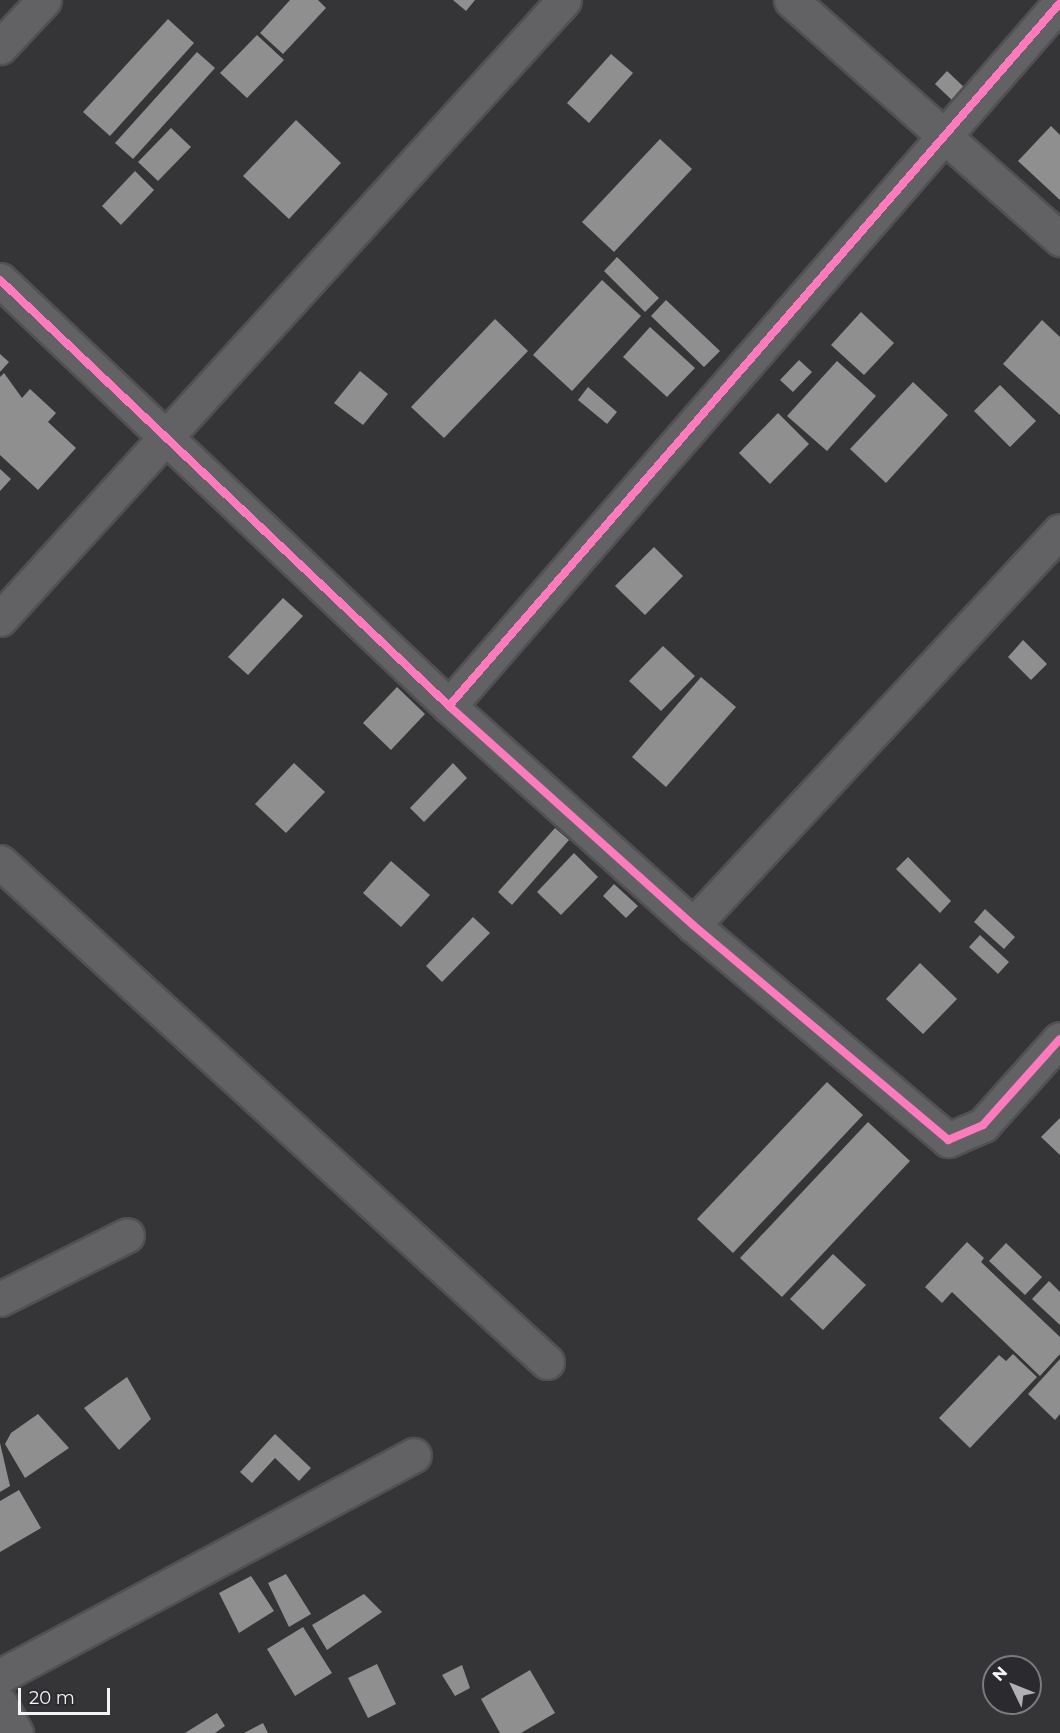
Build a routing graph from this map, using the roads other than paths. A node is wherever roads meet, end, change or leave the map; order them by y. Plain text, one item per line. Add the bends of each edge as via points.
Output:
1 (44, 0) edge
2 (564, 0) edge
3 (791, 0) edge
4 (1060, 3) edge
5 (0, 47) edge
6 (944, 133) junction
7 (1060, 239) edge
8 (0, 280) edge
9 (168, 435) junction
10 (1060, 531) edge
11 (0, 619) edge
12 (449, 706) junction
13 (0, 862) edge
14 (693, 925) junction
15 (1060, 1039) edge
16 (127, 1235) dead end
17 (0, 1299) edge
18 (547, 1362) dead end
19 (414, 1455) dead end
20 (0, 1676) edge
21 (0, 1703) edge
22 (16, 1733) edge

1 - 5 street
2 - 9 street
3 - 6 street
4 - 6 street
6 - 7 street
6 - 12 street
8 - 9 street
9 - 11 street
9 - 12 street
10 - 14 street
12 - 14 street
13 - 18 street
14 - 15 street via 948,1140 983,1125
16 - 17 street
19 - 20 street
21 - 22 street

